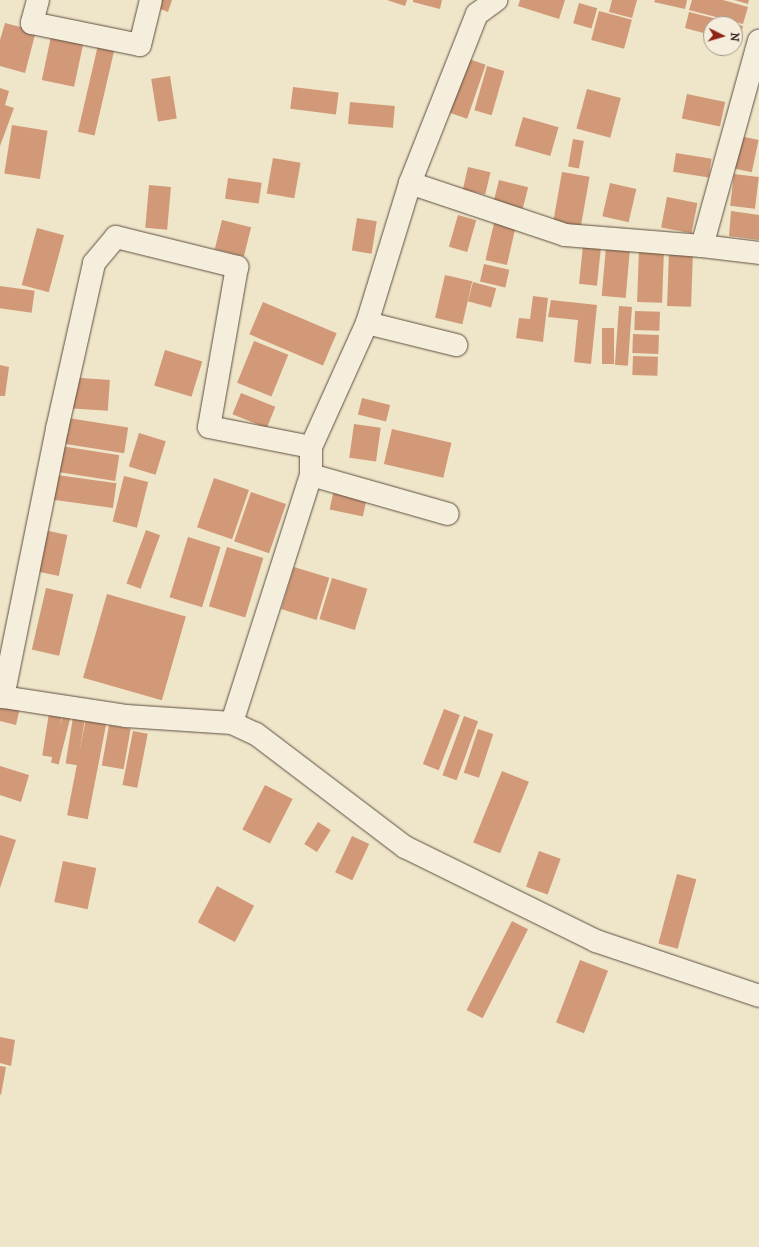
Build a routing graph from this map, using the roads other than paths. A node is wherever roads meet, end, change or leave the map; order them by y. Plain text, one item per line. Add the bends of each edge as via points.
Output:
1 (38, 0) edge
2 (151, 0) edge
3 (496, 0) edge
4 (759, 41) edge
5 (410, 183) junction
6 (702, 246) junction
7 (759, 253) edge
8 (367, 323) junction
9 (456, 345) dead end
10 (311, 447) junction
11 (311, 475) junction
12 (448, 514) dead end
13 (2, 696) edge
14 (232, 723) junction
15 (759, 996) edge

1 - 2 street via 32,23 140,45
3 - 5 street via 477,14
4 - 6 street
5 - 6 street via 565,235
5 - 8 street
6 - 7 street
8 - 9 street
8 - 10 street
10 - 11 street
10 - 13 street via 210,427 236,267 116,237 94,263
11 - 12 street
11 - 14 street
13 - 14 street via 126,716
14 - 15 street via 256,734 405,847 596,942

